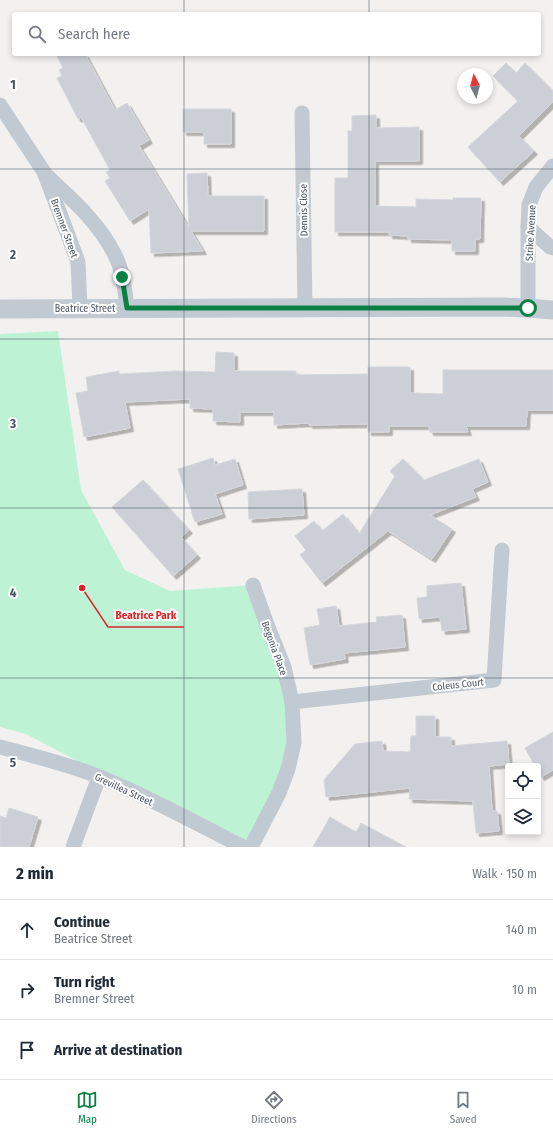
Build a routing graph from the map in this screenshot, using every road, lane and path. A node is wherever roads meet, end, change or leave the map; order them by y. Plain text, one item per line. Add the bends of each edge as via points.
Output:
1 (0, 105) edge
2 (302, 113) dead end
3 (553, 166) edge
4 (44, 172) junction
5 (528, 227) junction
6 (553, 248) edge
7 (80, 308) junction
8 (127, 308) junction
9 (305, 308) junction
10 (528, 308) junction
11 (0, 309) edge
12 (553, 310) edge
13 (502, 550) dead end
14 (254, 585) dead end
15 (292, 702) junction
16 (0, 747) edge
17 (99, 776) junction
18 (73, 847) edge
19 (243, 847) edge
20 (251, 847) edge

1 - 4 street, Bremner Street
2 - 9 street, Dennis Close
3 - 5 street, Strike Avenue via 536,188 529,205
4 - 7 street, Bremner Street via 78,262
4 - 8 street, Bremner Street via 95,224 115,255
5 - 6 street
5 - 10 street, Strike Avenue
7 - 8 street, Beatrice Street
7 - 11 street, Beatrice Street
8 - 9 street, Beatrice Street
9 - 10 street, Beatrice Street
10 - 12 street, Beatrice Street
13 - 15 street, Coleus Court via 494,680
14 - 15 street, Begonia Place via 284,667
15 - 20 street, Begonia Place via 294,743 288,769 279,793
16 - 17 street, Grevillea Street
17 - 18 street
17 - 19 street, Grevillea Street

